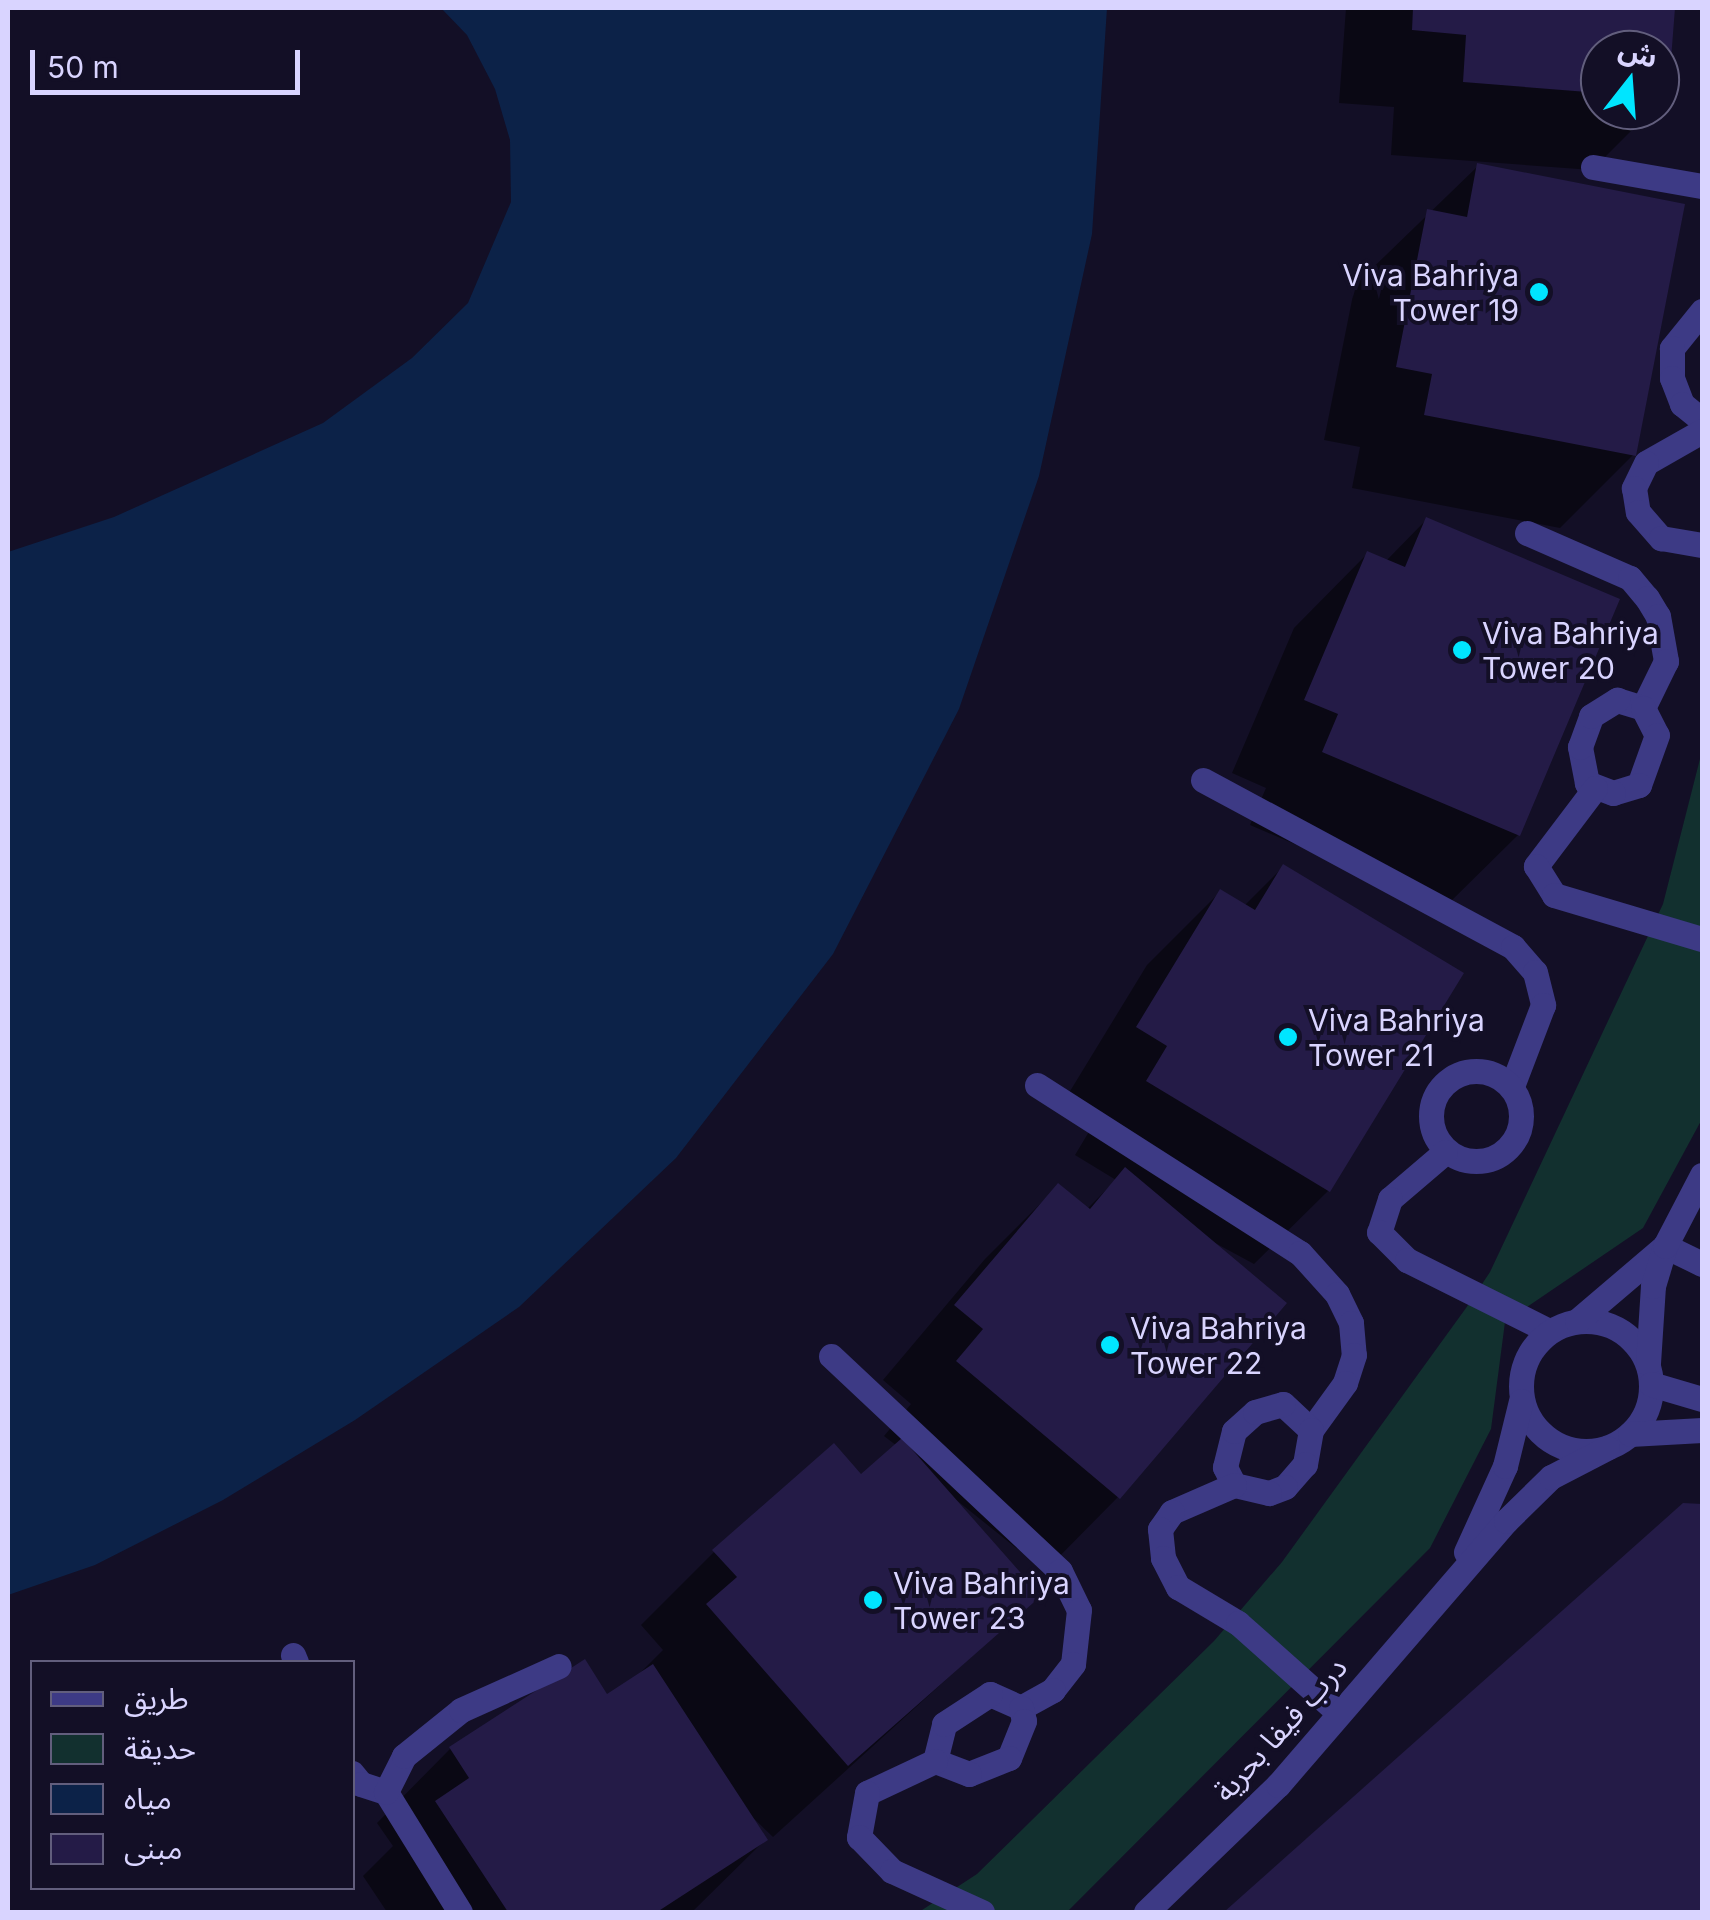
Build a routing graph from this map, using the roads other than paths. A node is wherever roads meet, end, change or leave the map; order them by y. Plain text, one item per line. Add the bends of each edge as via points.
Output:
1 (1592, 166) dead end
2 (1702, 186) edge
3 (1702, 311) edge
4 (1702, 420) edge
5 (1702, 431) edge
6 (1526, 533) dead end
7 (1702, 545) edge
8 (1643, 708) junction
9 (1204, 780) dead end
10 (1595, 788) junction
11 (1702, 939) edge
12 (1037, 1085) dead end
13 (1512, 1086) junction
14 (1445, 1152) junction
15 (1702, 1175) edge
16 (1665, 1246) junction
17 (1702, 1264) edge
18 (1577, 1320) junction
19 (1549, 1331) junction
20 (831, 1356) dead end
21 (1650, 1375) junction
22 (1702, 1399) edge
23 (1522, 1401) junction
24 (1311, 1430) junction
25 (1702, 1430) edge
26 (1630, 1434) junction
27 (1607, 1448) junction
28 (1234, 1485) junction
29 (1452, 1579) junction
30 (559, 1666) dead end
31 (1020, 1708) junction
32 (1339, 1713) junction
33 (936, 1761) junction
34 (355, 1777) edge
35 (386, 1792) junction
36 (460, 1912) edge
37 (982, 1912) edge
38 (1146, 1912) edge

1 - 2 street
3 - 4 street via 1683,328 1672,363 1682,404
5 - 7 street via 1646,463 1634,488 1638,512 1660,538
6 - 8 street via 1621,573 1647,598 1658,616 1666,661
8 - 10 street via 1657,734 1648,770 1627,791
8 - 10 street via 1617,700 1591,716 1580,763
9 - 13 street via 1513,947 1535,972 1543,1006
10 - 11 street via 1536,866 1554,895
12 - 24 street via 1300,1253 1337,1294 1351,1324 1354,1355 1345,1383
13 - 14 street via 1520,1119 1505,1148 1474,1163
13 - 14 street via 1501,1075 1467,1072 1442,1090 1431,1124
14 - 19 street via 1390,1200 1379,1232 1407,1260
15 - 16 street
16 - 17 street
16 - 18 street
16 - 21 street via 1646,1327
18 - 19 street
18 - 21 street via 1620,1330
19 - 23 street via 1522,1369
20 - 31 street via 1060,1571 1079,1610 1072,1664 1053,1690
21 - 22 street
21 - 26 street via 1646,1411
23 - 27 street via 1537,1429 1564,1448
23 - 29 street, درب فيفا بحرية via 1506,1466
24 - 28 street via 1305,1464 1285,1488 1270,1493
24 - 28 street via 1283,1404 1254,1412 1230,1438 1225,1467
25 - 26 street
26 - 27 street
27 - 29 street, درب فيفا بحرية via 1551,1477
28 - 32 street via 1172,1512 1160,1530 1163,1558 1178,1587 1260,1640
29 - 32 street, درب فيفا بحرية
30 - 35 street via 461,1710 404,1756
31 - 33 street via 990,1694 974,1699 944,1724
31 - 33 street via 1017,1748 996,1767 970,1774
32 - 38 street, درب فيفا بحرية via 1278,1785
33 - 37 street via 868,1794 859,1837 892,1871
34 - 35 street
35 - 36 street

